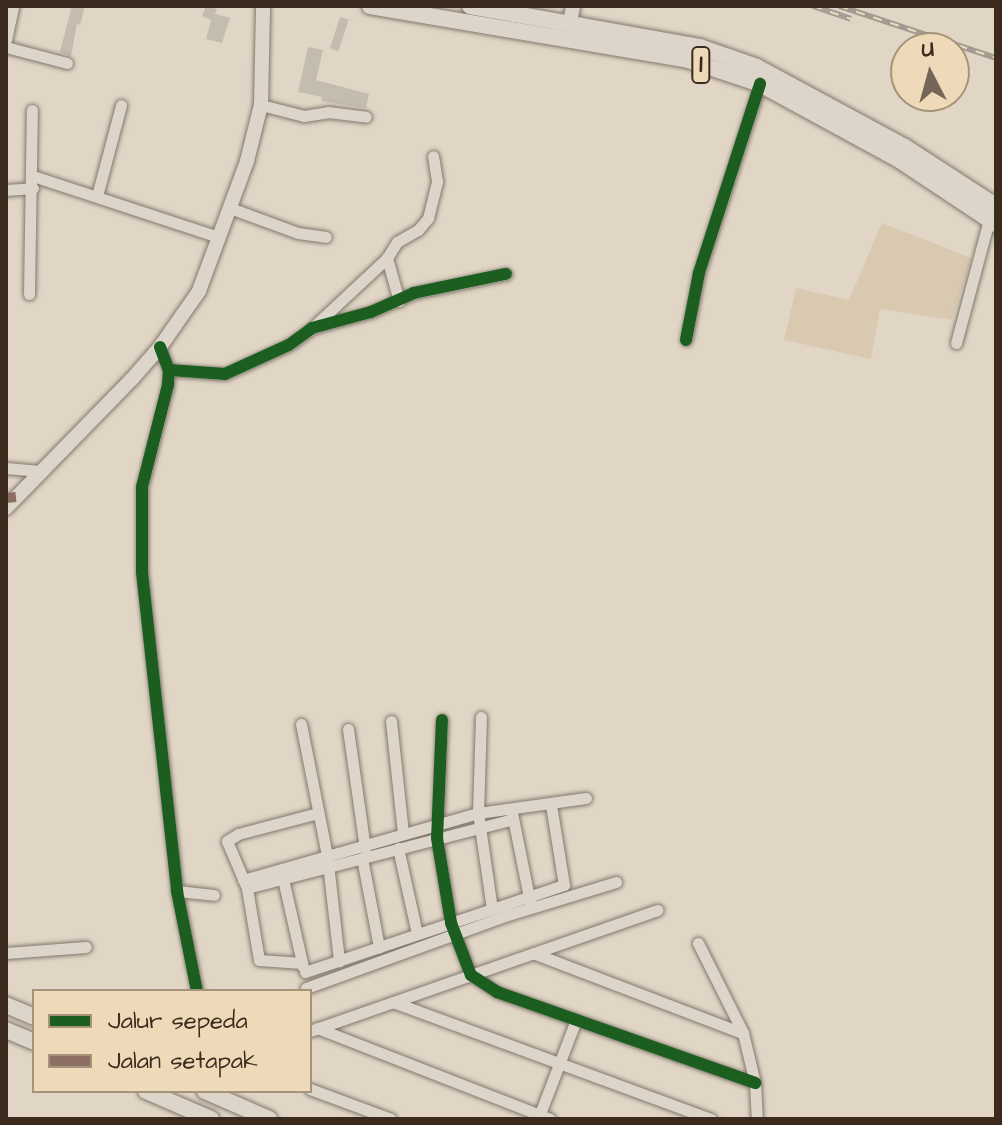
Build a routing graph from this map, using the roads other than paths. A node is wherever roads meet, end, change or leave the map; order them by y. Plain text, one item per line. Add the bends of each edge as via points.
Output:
1 (13, 6) edge
2 (263, 6) edge
3 (370, 6) edge
4 (470, 6) edge
5 (572, 14) edge
6 (6, 40) edge
7 (6, 47) edge
8 (67, 63) dead end
9 (760, 84) junction
10 (121, 105) dead end
11 (261, 105) junction
12 (32, 110) dead end
13 (366, 117) dead end
14 (433, 156) dead end
15 (33, 182) junction
16 (6, 190) edge
17 (97, 196) junction
18 (230, 208) junction
19 (994, 216) edge
20 (219, 237) junction
21 (326, 237) dead end
22 (387, 258) junction
23 (506, 274) dead end
24 (29, 294) dead end
25 (399, 301) junction
26 (312, 328) junction
27 (686, 340) dead end
28 (956, 343) dead end
29 (160, 347) junction
30 (169, 370) junction
31 (6, 468) edge
32 (40, 471) junction
33 (9, 501) edge
34 (481, 717) dead end
35 (442, 720) dead end
36 (391, 721) dead end
37 (301, 724) dead end
38 (348, 729) dead end
39 (586, 798) dead end
40 (551, 805) junction
41 (318, 813) junction
42 (478, 813) junction
43 (512, 814) junction
44 (439, 824) junction
45 (479, 827) junction
46 (403, 833) junction
47 (437, 838) junction
48 (398, 848) junction
49 (364, 853) junction
50 (326, 861) junction
51 (283, 879) junction
52 (616, 882) dead end
53 (245, 884) junction
54 (177, 891) junction
55 (214, 895) dead end
56 (530, 903) junction
57 (492, 909) junction
58 (658, 910) dead end
59 (453, 929) junction
60 (417, 934) junction
61 (698, 943) dead end
62 (86, 947) dead end
63 (379, 947) junction
64 (6, 953) edge
65 (533, 953) junction
66 (359, 954) junction
67 (339, 961) junction
68 (303, 968) junction
69 (363, 968) junction
70 (471, 975) junction
71 (197, 989) edge
72 (305, 989) edge
73 (393, 1002) junction
74 (6, 1005) edge
75 (32, 1016) edge
76 (576, 1020) junction
77 (6, 1030) edge
78 (313, 1030) edge
79 (743, 1033) junction
80 (32, 1041) edge
81 (560, 1062) junction
82 (755, 1083) junction
83 (312, 1090) edge
84 (151, 1093) edge
85 (210, 1093) edge
86 (543, 1118) edge
87 (211, 1119) edge
88 (269, 1119) edge
89 (391, 1119) edge
90 (711, 1119) edge
91 (757, 1119) edge

1 - 6 street
2 - 11 main road
3 - 9 highway, 1 via 688,60
4 - 5 highway, 1
5 - 19 highway, 1 via 757,67 905,147
7 - 8 street
9 - 19 highway, 1
9 - 27 street via 699,273
10 - 17 street
11 - 13 street via 304,116 328,112
11 - 18 main road
12 - 15 street
14 - 22 street via 437,181 428,218 397,242
15 - 16 street
15 - 17 street
15 - 24 street
17 - 20 street
18 - 20 main road
18 - 21 street via 298,233
19 - 28 street
20 - 29 main road via 199,291
22 - 25 street
22 - 26 street
23 - 25 street via 414,293
25 - 26 street
26 - 30 street via 289,345 225,374
29 - 30 street
29 - 32 main road
30 - 54 street via 142,487 140,522 150,668
31 - 32 street
32 - 33 main road
34 - 42 street
35 - 44 street
36 - 46 street
37 - 41 street
38 - 49 street
39 - 40 street
40 - 43 street
40 - 56 street via 564,885
41 - 50 street
41 - 53 street via 227,841
42 - 43 street
42 - 44 street
42 - 45 street
43 - 45 street
43 - 56 street
44 - 46 street
44 - 47 street
45 - 47 street
45 - 57 street
46 - 49 street
47 - 48 street
47 - 59 street
48 - 49 street
48 - 60 street
49 - 50 street
49 - 63 street
50 - 51 street
50 - 53 street
50 - 67 street
51 - 53 street
51 - 68 street
52 - 56 street
53 - 68 street via 259,960
54 - 55 street
54 - 71 street
56 - 57 street
56 - 59 street
57 - 59 street
58 - 65 street
59 - 60 street
59 - 69 street
59 - 70 street
60 - 63 street
61 - 79 street
62 - 64 street
63 - 66 street
65 - 70 street
65 - 79 street
66 - 67 street
66 - 69 street
67 - 68 street
68 - 72 street
69 - 72 street
70 - 73 street
70 - 76 street via 497,992
73 - 78 street
73 - 81 street
74 - 75 highway
76 - 81 street
76 - 82 street
77 - 80 highway
78 - 86 street
79 - 82 street
81 - 86 street
81 - 90 street
82 - 91 street
83 - 89 street
84 - 87 highway
85 - 88 highway

